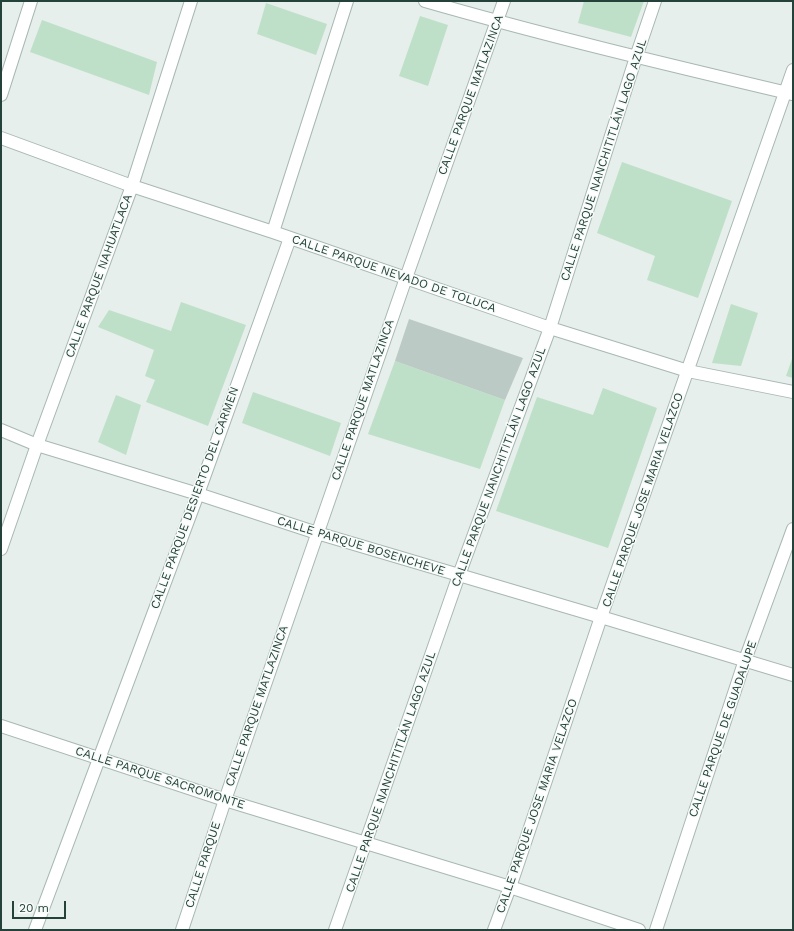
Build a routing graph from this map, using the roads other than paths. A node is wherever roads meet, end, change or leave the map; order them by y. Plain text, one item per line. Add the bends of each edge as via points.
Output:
1 (31, 1) edge
2 (191, 1) edge
3 (347, 1) edge
4 (425, 1) edge
5 (504, 1) edge
6 (655, 1) edge
7 (497, 22) junction
8 (636, 57) junction
9 (793, 70) edge
10 (789, 93) edge
11 (1, 95) edge
12 (1, 138) edge
13 (132, 186) junction
14 (273, 232) junction
15 (290, 238) junction
16 (406, 278) junction
17 (550, 328) junction
18 (688, 370) junction
19 (793, 392) edge
20 (1, 430) edge
21 (37, 445) junction
22 (198, 494) junction
23 (793, 529) edge
24 (317, 533) junction
25 (1, 549) edge
26 (459, 575) junction
27 (601, 617) junction
28 (745, 660) junction
29 (793, 675) edge
30 (1, 726) edge
31 (98, 758) junction
32 (225, 800) junction
33 (367, 843) junction
34 (510, 887) junction
35 (35, 930) edge
36 (182, 930) edge
37 (335, 930) edge
38 (494, 930) edge
39 (639, 930) edge
40 (656, 930) edge

1 - 11 street
2 - 13 street, CALLE PARQUE NAHUATLACA
3 - 14 street
4 - 7 street
5 - 7 street, CALLE PARQUE MATLAZINCA
6 - 8 street, CALLE PARQUE NANCHITITLÁN LAGO AZUL
7 - 8 street
7 - 16 street, CALLE PARQUE MATLAZINCA
8 - 10 street
8 - 17 street, CALLE PARQUE NANCHITITLÁN LAGO AZUL
9 - 10 street, CALLE PARQUE JOSE MARIA VELAZCO
10 - 18 street, CALLE PARQUE JOSE MARIA VELAZCO
12 - 13 street, CALLE PARQUE NEVADO DE TOLUCA
13 - 14 street, CALLE PARQUE NEVADO DE TOLUCA
13 - 21 street, CALLE PARQUE NAHUATLACA
14 - 15 street, CALLE PARQUE NEVADO DE TOLUCA
15 - 16 street, CALLE PARQUE NEVADO DE TOLUCA
15 - 22 street, CALLE PARQUE DESIERTO DEL CARMEN
16 - 17 street, CALLE PARQUE NEVADO DE TOLUCA
16 - 24 street, CALLE PARQUE MATLAZINCA
17 - 18 street, CALLE PARQUE NEVADO DE TOLUCA
17 - 26 street, CALLE PARQUE NANCHITITLÁN LAGO AZUL
18 - 19 street, CALLE PARQUE NEVADO DE TOLUCA
18 - 27 street, CALLE PARQUE JOSE MARIA VELAZCO
20 - 21 street, CALLE PARQUE BOSENCHEVE
21 - 22 street, CALLE PARQUE BOSENCHEVE
21 - 25 street, CALLE PARQUE NAHUATLACA
22 - 24 street, CALLE PARQUE BOSENCHEVE
22 - 31 street, CALLE PARQUE DESIERTO DEL CARMEN
23 - 28 street, CALLE PARQUE DE GUADALUPE
24 - 26 street, CALLE PARQUE BOSENCHEVE
24 - 32 street, CALLE PARQUE MATLAZINCA
26 - 27 street, CALLE PARQUE BOSENCHEVE
26 - 33 street, CALLE PARQUE NANCHITITLÁN LAGO AZUL
27 - 28 street, CALLE PARQUE BOSENCHEVE
27 - 34 street, CALLE PARQUE JOSE MARIA VELAZCO
28 - 29 street, CALLE PARQUE BOSENCHEVE
28 - 40 street, CALLE PARQUE DE GUADALUPE
30 - 31 street, CALLE PARQUE SACROMONTE
31 - 32 street, CALLE PARQUE SACROMONTE
31 - 35 street, CALLE PARQUE DESIERTO DEL CARMEN
32 - 33 street, CALLE PARQUE SACROMONTE
32 - 36 street, CALLE PARQUE
33 - 34 street, CALLE PARQUE SACROMONTE
33 - 37 street, CALLE PARQUE NANCHITITLÁN LAGO AZUL
34 - 38 street, CALLE PARQUE JOSE MARIA VELAZCO
34 - 39 street, CALLE PARQUE SACROMONTE

